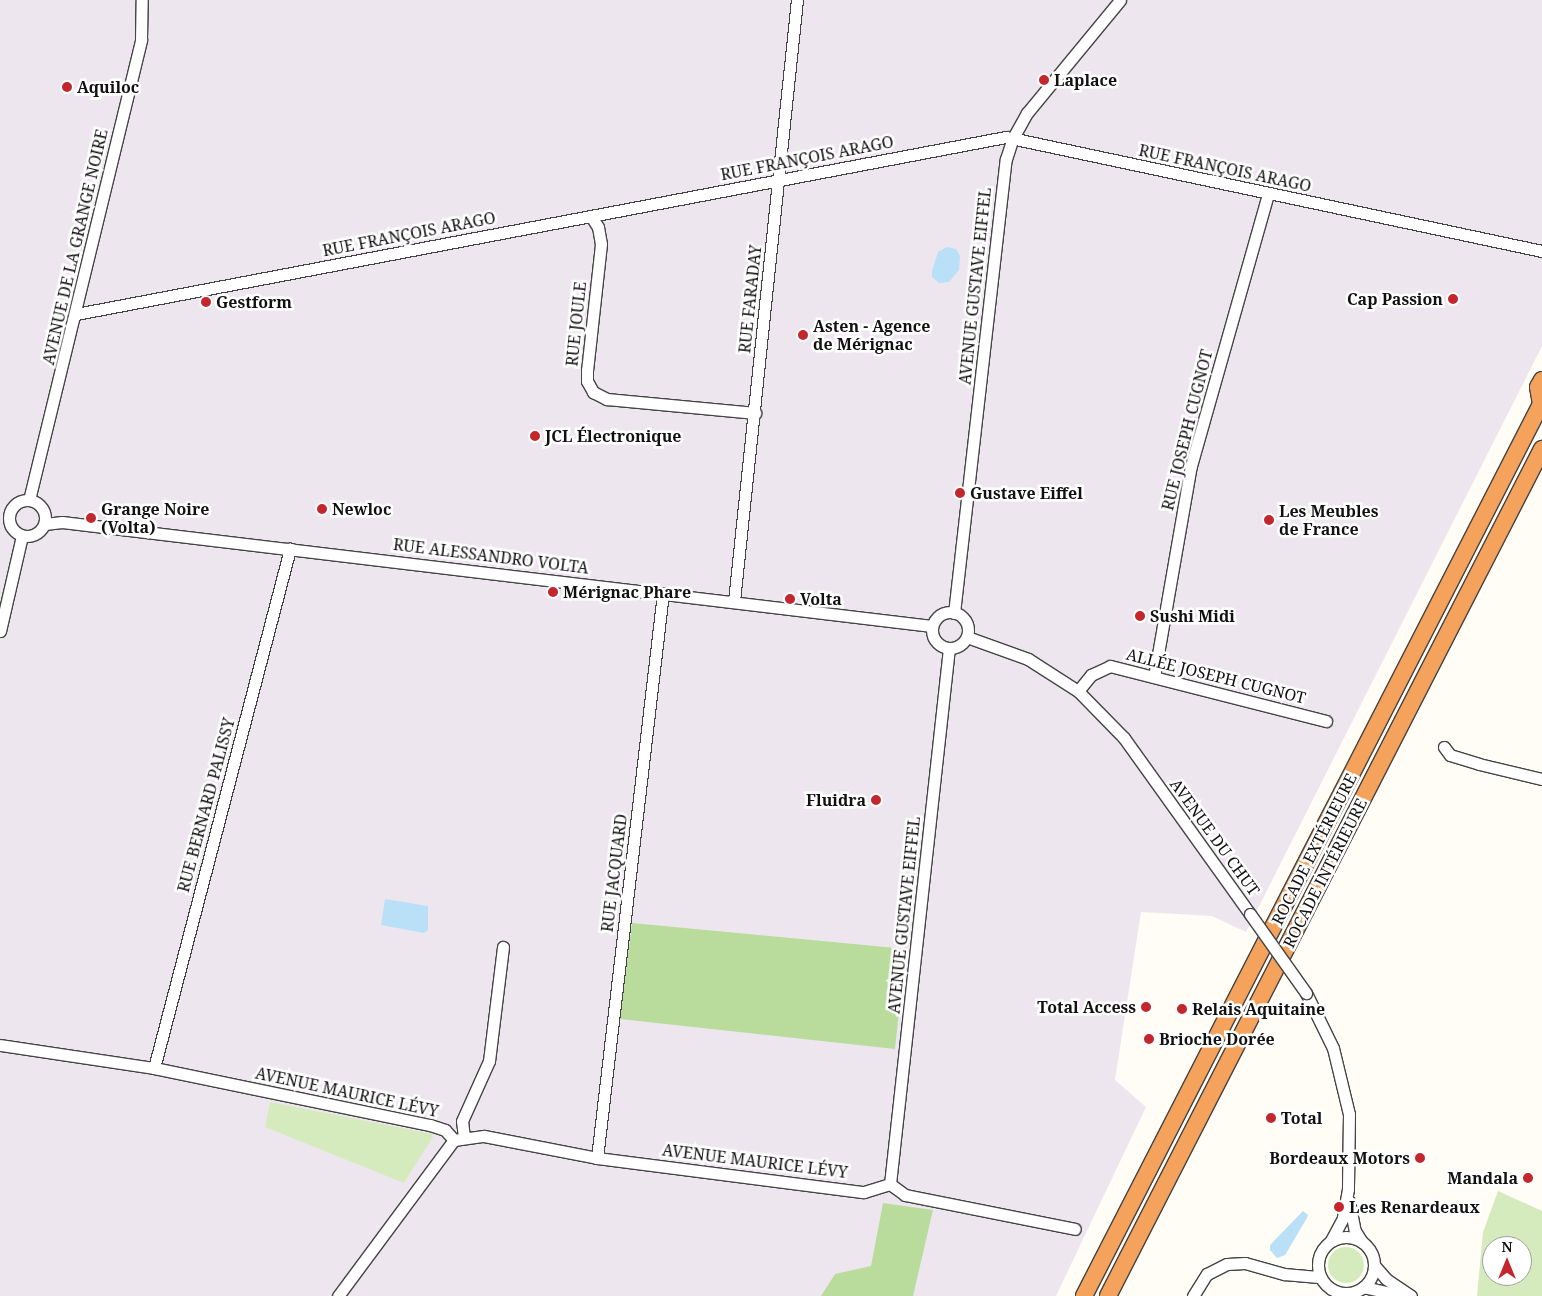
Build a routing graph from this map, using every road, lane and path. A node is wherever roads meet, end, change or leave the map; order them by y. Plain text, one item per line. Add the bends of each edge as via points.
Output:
1 (142, 0) edge
2 (797, 0) edge
3 (1120, 0) edge
4 (1012, 138) junction
5 (779, 180) junction
6 (1268, 194) junction
7 (591, 216) junction
8 (1542, 251) edge
9 (76, 314) junction
10 (1542, 380) edge
11 (1541, 403) edge
12 (755, 413) junction
13 (1542, 449) edge
14 (29, 500) junction
15 (45, 524) junction
16 (22, 536) junction
17 (290, 549) junction
18 (663, 593) junction
19 (734, 601) junction
20 (954, 613) junction
21 (932, 626) junction
22 (0, 631) edge
23 (967, 637) junction
24 (949, 648) junction
25 (1154, 677) junction
26 (1078, 691) junction
27 (1326, 721) dead end
28 (1444, 747) dead end
29 (1542, 779) edge
30 (503, 947) dead end
31 (0, 1045) edge
32 (154, 1068) junction
33 (459, 1139) junction
34 (597, 1158) junction
35 (890, 1184) junction
36 (1348, 1189) junction
37 (1075, 1229) dead end
38 (1331, 1241) junction
39 (1363, 1242) junction
40 (1318, 1259) junction
41 (1374, 1265) junction
42 (1302, 1275) junction
43 (1322, 1278) junction
44 (1363, 1287) junction
45 (1341, 1294) edge
46 (338, 1296) edge
47 (1084, 1296) edge
48 (1108, 1296) edge
49 (1193, 1296) edge
50 (1322, 1296) edge
51 (1405, 1296) edge
52 (1411, 1296) edge

1 - 9 street, AVENUE DE LA GRANGE NOIRE via 141,39
2 - 5 street, RUE FARADAY
3 - 4 street, AVENUE GUSTAVE EIFFEL via 1027,113
4 - 5 street, RUE FRANÇOIS ARAGO
4 - 6 street, RUE FRANÇOIS ARAGO
4 - 20 street, AVENUE GUSTAVE EIFFEL via 1004,166
5 - 7 street, RUE FRANÇOIS ARAGO
5 - 12 street, RUE FARADAY
6 - 8 street, RUE FRANÇOIS ARAGO
6 - 25 street, RUE JOSEPH CUGNOT via 1192,466
7 - 9 street, RUE FRANÇOIS ARAGO
7 - 12 street, RUE JOULE via 598,227 600,244 587,370 587,381 593,392 607,398
9 - 14 street, AVENUE DE LA GRANGE NOIRE
10 - 11 highway via 1538,388
11 - 47 highway, ROCADE EXTÉRIEURE
12 - 19 street, RUE FARADAY
13 - 48 highway, ROCADE INTÉRIEURE
14 - 15 street via 43,508
14 - 16 street via 13,507 9,518 12,529
15 - 16 street via 39,533
15 - 17 street, RUE ALESSANDRO VOLTA via 62,522
16 - 22 street
17 - 18 street, RUE ALESSANDRO VOLTA
17 - 32 street, RUE BERNARD PALISSY
18 - 19 street, RUE ALESSANDRO VOLTA
18 - 34 street, RUE JACQUARD
19 - 21 street, RUE ALESSANDRO VOLTA
20 - 21 street via 943,614
20 - 23 street via 964,620
21 - 24 street via 935,641
23 - 24 street via 960,646
23 - 26 street, AVENUE DU CHUT via 1028,659
24 - 35 street, AVENUE GUSTAVE EIFFEL
25 - 26 street, ALLÉE JOSEPH CUGNOT via 1110,666 1096,671
25 - 27 street, ALLÉE JOSEPH CUGNOT
26 - 36 street, AVENUE DU CHUT, bridge via 1124,738 1306,993 1328,1035 1347,1097 1350,1135
28 - 29 street via 1450,755
30 - 33 street via 489,1061 462,1121
31 - 32 street, AVENUE MAURICE LÉVY
32 - 33 street, AVENUE MAURICE LÉVY via 430,1125
33 - 34 street, AVENUE MAURICE LÉVY via 484,1136
33 - 46 street
34 - 35 street, AVENUE MAURICE LÉVY via 864,1192
35 - 37 street via 905,1195
36 - 38 street, AVENUE DU CHUT via 1343,1218
36 - 39 street, AVENUE DU CHUT via 1355,1232
38 - 39 street via 1347,1237
38 - 40 street
39 - 41 street via 1369,1248
40 - 42 street
40 - 43 street
41 - 44 street via 1370,1279
41 - 52 street via 1386,1279
42 - 43 street
42 - 49 street via 1284,1274 1245,1263 1226,1264 1207,1274
43 - 45 street
43 - 50 street
44 - 45 street
44 - 51 street

